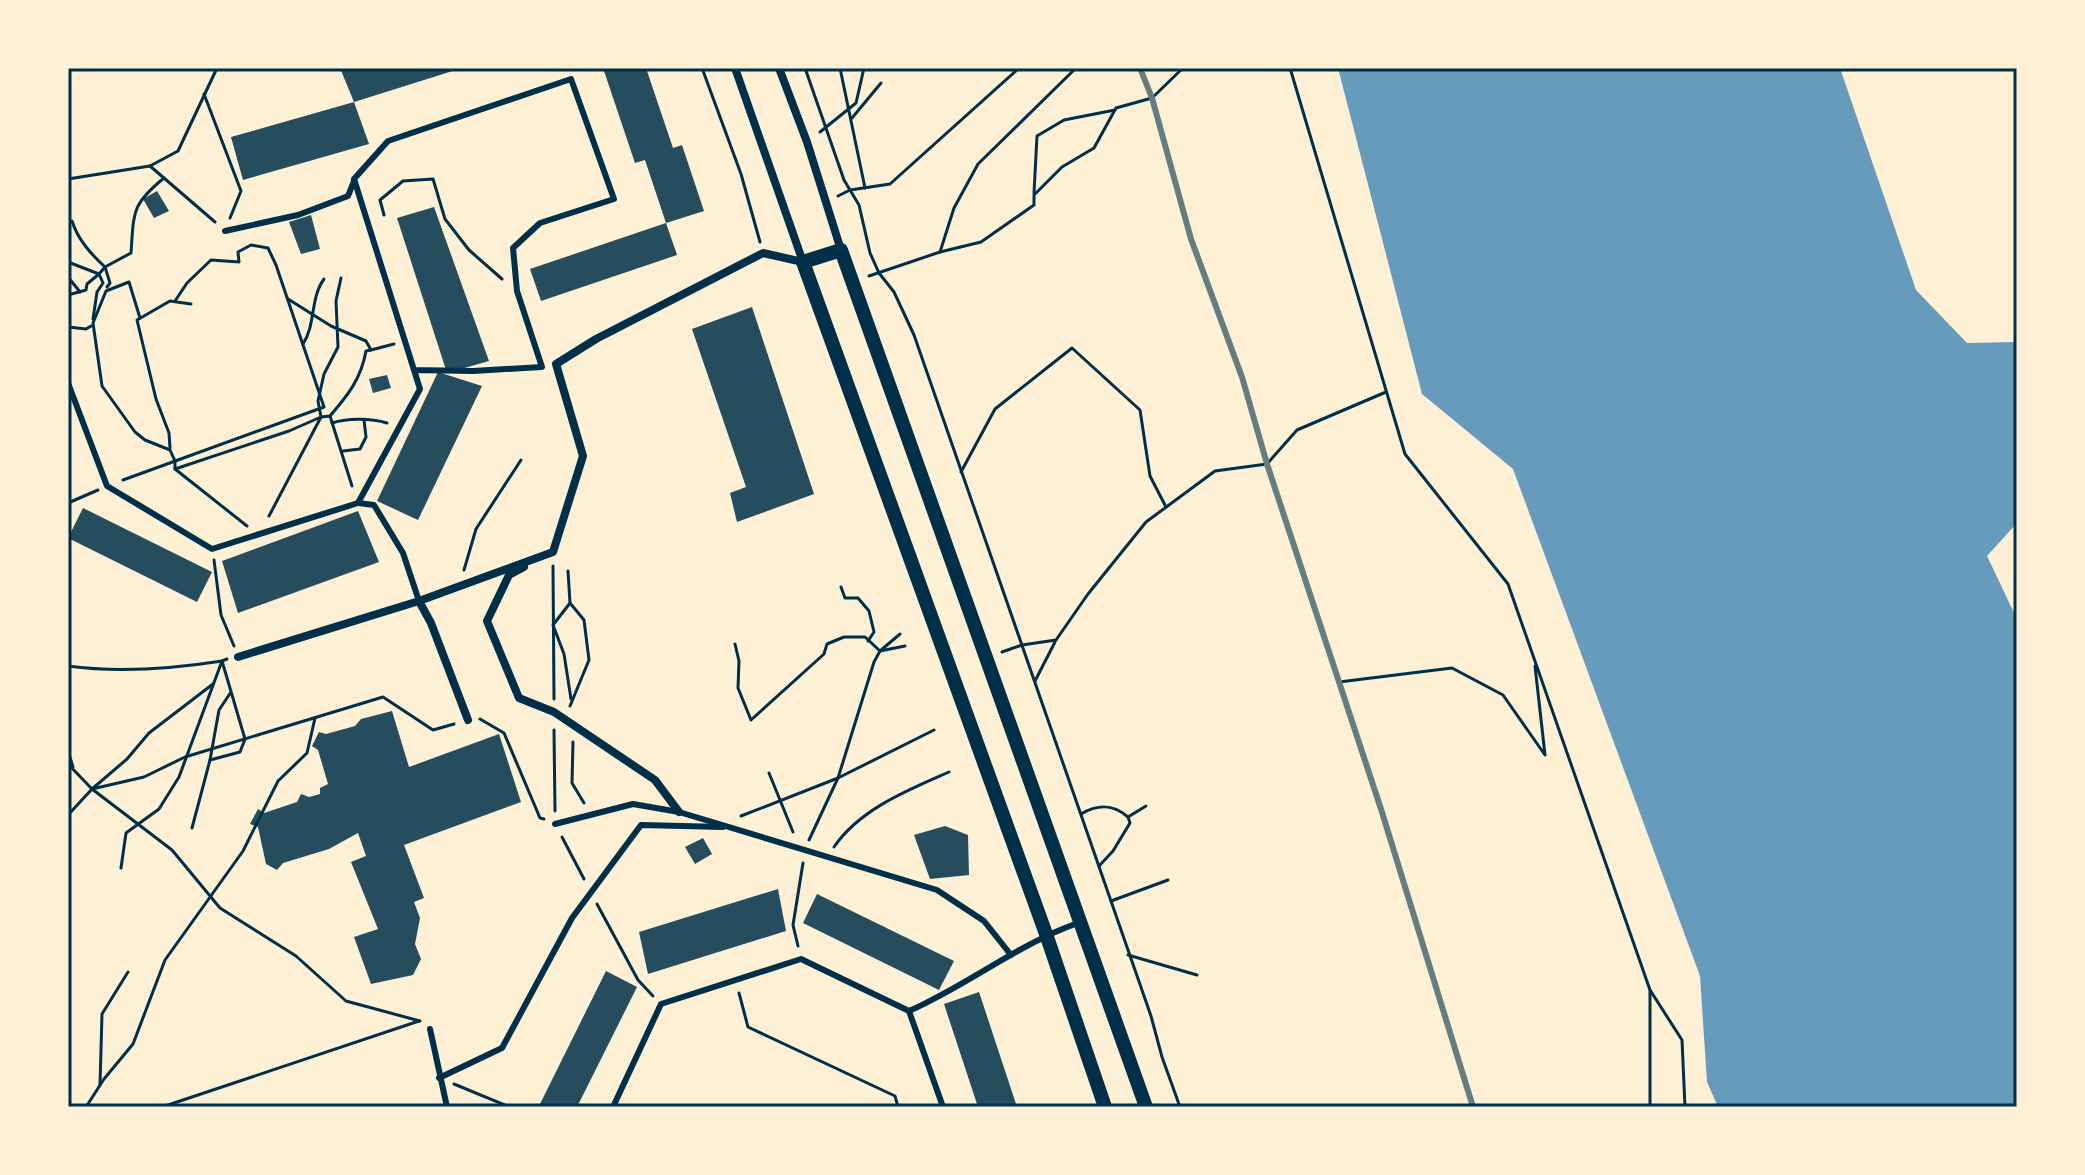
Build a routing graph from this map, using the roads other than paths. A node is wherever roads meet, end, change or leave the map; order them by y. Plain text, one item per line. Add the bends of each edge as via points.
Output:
1 (735, 68) edge
2 (779, 68) edge
3 (354, 179) junction
4 (225, 231) road end
5 (841, 250) junction
6 (803, 262) junction
7 (556, 364) junction
8 (542, 367) junction
9 (414, 370) junction
10 (68, 383) edge
11 (358, 503) junction
12 (553, 552) junction
13 (419, 601) junction
14 (238, 657) road end
15 (468, 720) road end
16 (679, 812) junction
17 (555, 824) road end
18 (730, 827) junction
19 (1082, 921) junction
20 (1046, 934) junction
21 (1011, 955) junction
22 (909, 1011) junction
23 (430, 1029) road end
24 (439, 1078) junction
25 (447, 1107) edge
26 (613, 1107) edge
27 (943, 1107) edge
28 (1105, 1107) edge
29 (1146, 1107) edge

1 - 6 street
2 - 5 street
3 - 4 lane via 348,196 298,215
3 - 8 lane via 388,141 571,79 614,199 540,223 513,248 516,286
3 - 9 lane
5 - 6 street
5 - 19 street
6 - 7 street via 763,253
6 - 20 street
7 - 8 lane
7 - 12 street via 583,456
8 - 9 lane
9 - 11 lane via 420,389
10 - 11 lane via 107,486 212,549
11 - 13 lane via 374,505 403,553
12 - 13 street
12 - 16 street via 509,575 487,621 519,698 554,712 655,780
13 - 14 street
13 - 15 street
16 - 17 lane via 633,804
16 - 18 lane
18 - 21 lane via 937,890 984,921
18 - 24 lane via 641,825 572,918 502,1048
19 - 20 lane
19 - 29 street
20 - 21 lane
20 - 28 street
21 - 22 lane
22 - 26 lane via 801,959 661,1004
22 - 27 lane
23 - 24 lane
24 - 25 lane

